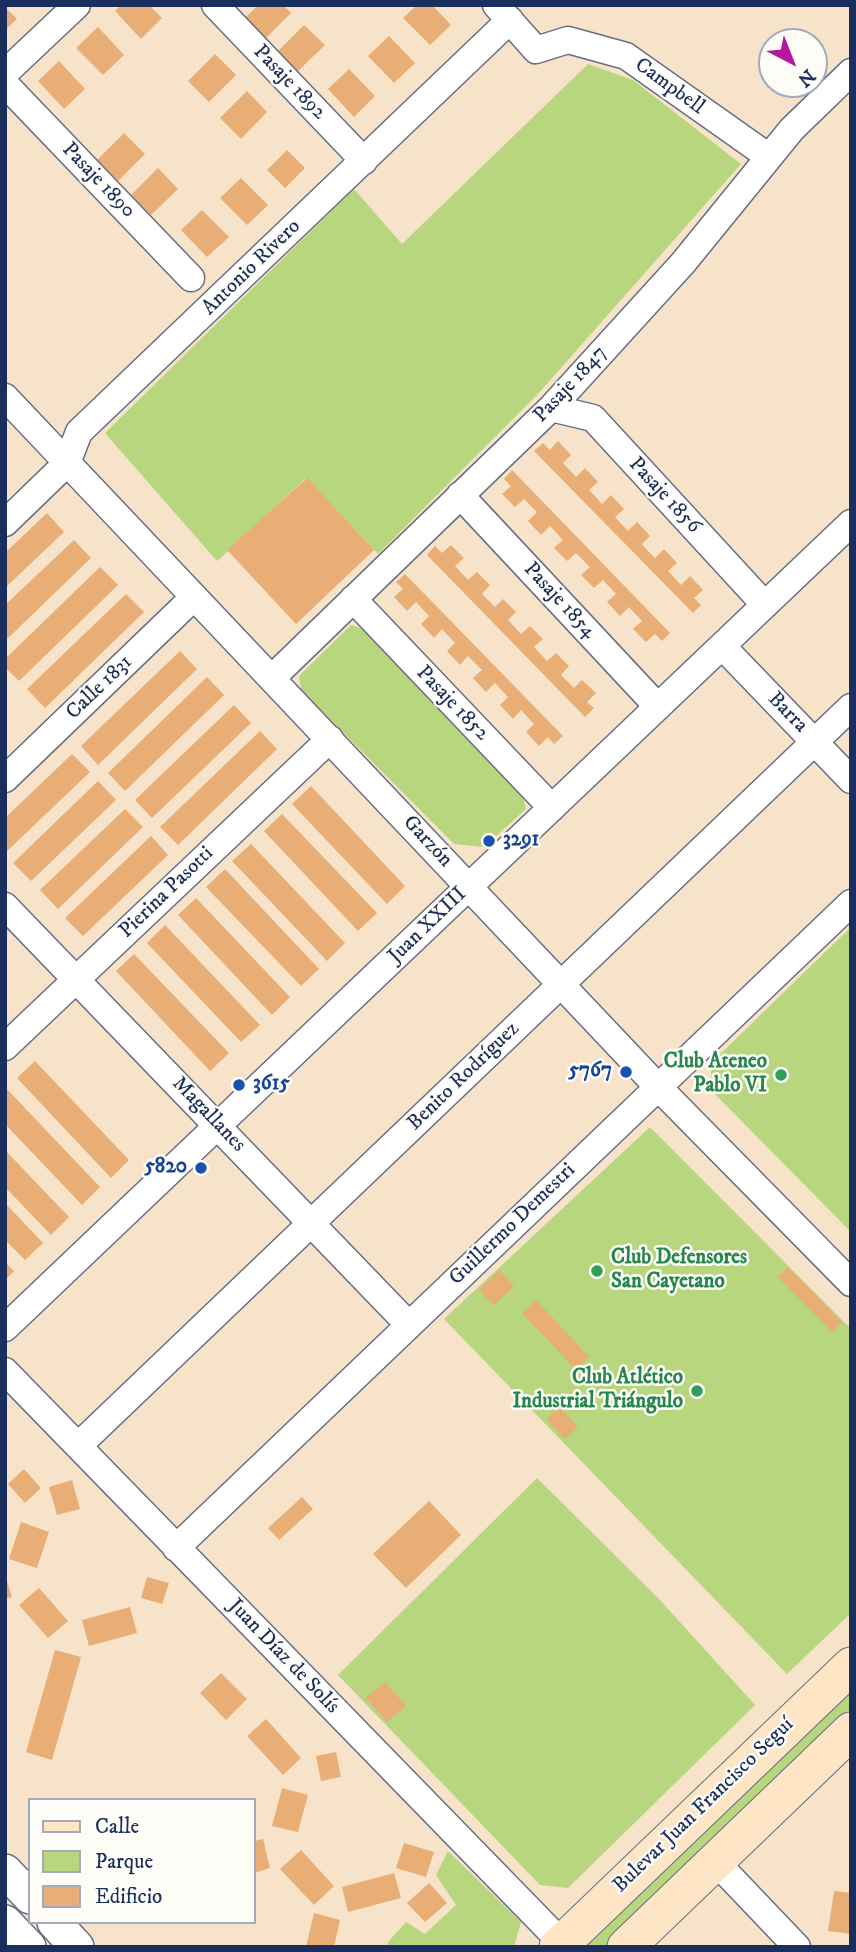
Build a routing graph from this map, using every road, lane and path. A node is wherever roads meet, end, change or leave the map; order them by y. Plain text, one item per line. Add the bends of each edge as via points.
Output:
1 (77, 5) edge
2 (215, 5) edge
3 (503, 13) edge
4 (851, 72) edge
5 (5, 74) edge
6 (5, 84) edge
7 (769, 157) junction
8 (363, 161) junction
9 (191, 278) dead end
10 (5, 397) edge
11 (551, 408) junction
12 (68, 463) junction
13 (460, 495) junction
14 (5, 523) edge
15 (851, 523) edge
16 (194, 597) junction
17 (353, 599) junction
18 (765, 605) junction
19 (723, 646) junction
20 (272, 678) junction
21 (658, 707) junction
22 (851, 707) edge
23 (330, 739) junction
24 (815, 742) junction
25 (5, 779) edge
26 (851, 780) edge
27 (552, 808) junction
28 (469, 887) junction
29 (851, 903) edge
30 (5, 906) edge
31 (76, 980) junction
32 (561, 984) junction
33 (5, 1047) edge
34 (658, 1087) junction
35 (218, 1126) junction
36 (311, 1223) junction
37 (851, 1283) edge
38 (409, 1325) junction
39 (5, 1328) edge
40 (5, 1371) edge
41 (78, 1446) junction
42 (176, 1548) junction
43 (851, 1666) edge
44 (851, 1731) edge
45 (715, 1861) junction
46 (5, 1871) edge
47 (28, 1895) edge
48 (5, 1922) edge
49 (56, 1924) edge
50 (560, 1945) edge
51 (29, 1947) edge
52 (77, 1947) edge
53 (626, 1947) edge
54 (797, 1947) edge

1 - 5 street
2 - 8 street, Pasaje 1892
3 - 7 street, Campbell via 537,50 568,40 626,56
3 - 8 street, Antonio Rivero
4 - 7 street, Pasaje 1847
6 - 9 street, Pasaje 1890
7 - 11 street, Pasaje 1847 via 682,263
8 - 12 street, Antonio Rivero via 79,432
10 - 12 street, Garzón
11 - 13 street, Pasaje 1847
11 - 18 street, Pasaje 1856 via 593,418
12 - 14 street, Antonio Rivero
12 - 16 street, Garzón
13 - 17 street, Pasaje 1847
13 - 21 street, Pasaje 1854
15 - 18 street, Juan XXIII
16 - 20 street, Garzón
16 - 25 street, Calle 1831
17 - 20 street, Pasaje 1847
17 - 27 street, Pasaje 1852
18 - 19 street, Juan XXIII
19 - 21 street, Juan XXIII
19 - 24 street, Barra
20 - 23 street, Garzón
21 - 27 street, Juan XXIII
22 - 24 street, Benito Rodríguez
23 - 28 street, Garzón
23 - 31 street, Pierina Pasotti
24 - 26 street, Barra
24 - 32 street, Benito Rodríguez
27 - 28 street, Juan XXIII
28 - 32 street, Garzón
28 - 35 street, Juan XXIII
29 - 34 street, Guillermo Demestri
30 - 31 street, Magallanes
31 - 33 street, Pierina Pasotti
31 - 35 street, Magallanes
32 - 34 street, Garzón
32 - 36 street, Benito Rodríguez
34 - 37 street, Garzón
34 - 38 street, Guillermo Demestri
35 - 36 street, Magallanes
35 - 39 street, Juan XXIII
36 - 38 street, Magallanes
36 - 41 street, Benito Rodríguez
38 - 42 street, Guillermo Demestri
40 - 41 street, Juan Díaz de Solís
41 - 42 street, Juan Díaz de Solís
42 - 50 street, Juan Díaz de Solís
43 - 50 main road, Bulevar Juan Francisco Seguí
44 - 45 main road
45 - 53 main road
45 - 54 street
46 - 47 street
48 - 51 street
49 - 52 street

